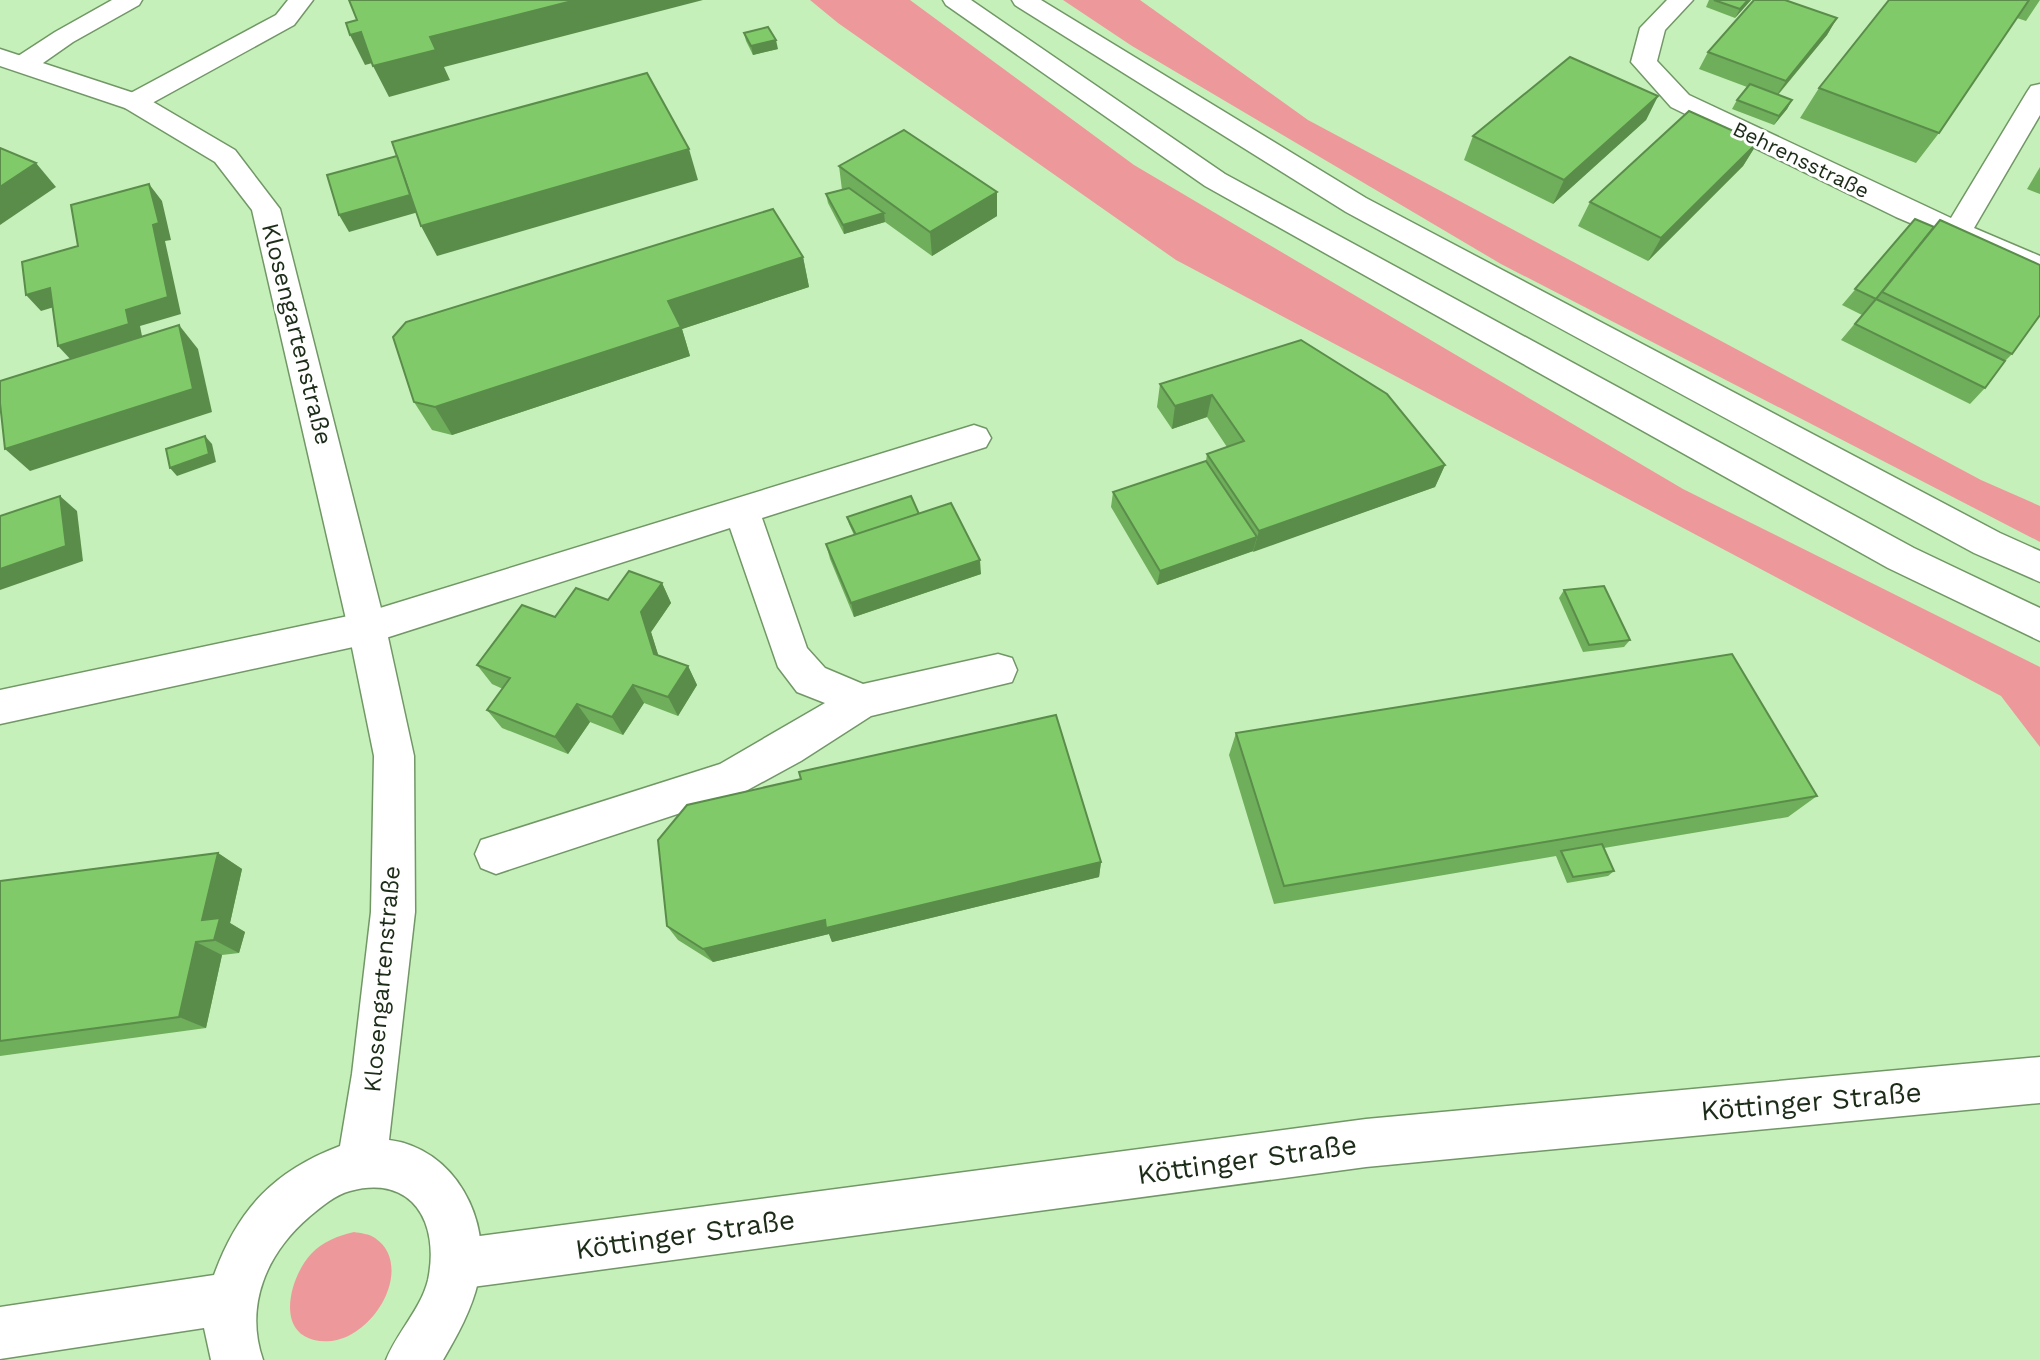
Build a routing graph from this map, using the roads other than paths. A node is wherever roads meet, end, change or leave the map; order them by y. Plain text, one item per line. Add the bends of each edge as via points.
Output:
1 (130, 0) edge
2 (301, 0) edge
3 (955, 0) edge
4 (1024, 0) edge
5 (1681, 0) edge
6 (9, 62) edge
7 (2040, 92) edge
8 (134, 102) junction
9 (1957, 233) junction
10 (2040, 268) edge
11 (974, 438) dead end
12 (742, 511) junction
13 (2040, 567) edge
14 (2040, 625) edge
15 (367, 628) junction
16 (998, 670) dead end
17 (862, 701) junction
18 (0, 708) edge
19 (496, 854) dead end
20 (2040, 1080) edge
21 (361, 1164) junction
22 (457, 1264) junction
23 (231, 1298) junction
24 (0, 1333) edge
25 (237, 1360) edge
26 (412, 1360) edge

1 - 6 main road
2 - 8 main road via 285,20
3 - 14 main road via 1215,180 1901,558
4 - 13 main road via 1356,205 1987,543
5 - 9 main road, Behrensstraße via 1653,28 1644,62 1680,102
6 - 8 main road, Klosengartenstraße
7 - 9 main road
8 - 15 main road, Klosengartenstraße via 225,156 266,209
9 - 10 main road, Behrensstraße
11 - 12 main road
12 - 15 main road
12 - 17 main road via 791,656 811,680
15 - 18 main road
15 - 21 main road, Klosengartenstraße via 394,756 393,899
16 - 17 main road
17 - 19 main road via 730,779
20 - 22 main road, Köttinger Straße via 1366,1143
21 - 22 main road via 401,1167 433,1186 453,1220
21 - 23 main road via 318,1179 279,1209 248,1251
22 - 26 main road via 443,1314
23 - 24 main road
23 - 25 main road via 230,1344

